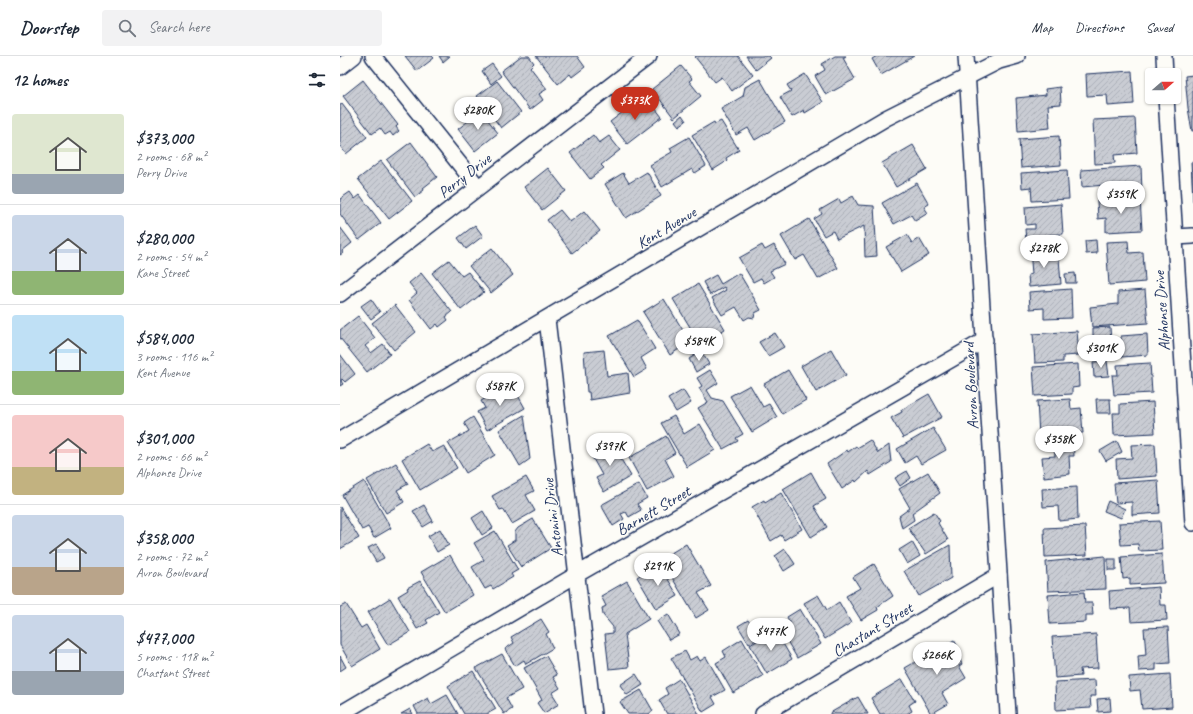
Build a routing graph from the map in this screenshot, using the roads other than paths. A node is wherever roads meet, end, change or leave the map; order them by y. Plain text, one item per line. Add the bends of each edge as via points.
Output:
1 (354, 56) edge
2 (373, 56) edge
3 (649, 56) edge
4 (966, 56) edge
5 (1017, 56) edge
6 (1164, 56) edge
7 (340, 67) edge
8 (1165, 68) edge
9 (968, 76) junction
10 (1166, 104) edge
11 (478, 187) junction
12 (1193, 236) edge
13 (1175, 237) junction
14 (340, 294) edge
15 (547, 319) junction
16 (985, 340) junction
17 (1190, 425) edge
18 (340, 440) edge
19 (1193, 522) edge
20 (576, 575) junction
21 (999, 575) junction
22 (340, 714) edge
23 (593, 714) edge
24 (763, 714) edge
25 (1008, 714) edge

1 - 7 street
2 - 11 street
3 - 11 street, Perry Drive
4 - 9 street, Avron Boulevard
5 - 9 street, Kent Avenue via 999,61
6 - 8 street
9 - 15 street, Kent Avenue via 886,118
9 - 16 street, Avron Boulevard
10 - 13 street, Alphonse Drive
11 - 14 street, Perry Drive
12 - 13 street
13 - 17 street, Alphonse Drive
15 - 18 street, Kent Avenue
15 - 20 street, Antonini Drive
16 - 20 street, Barnett Street
16 - 21 street, Avron Boulevard
17 - 19 street, Alphonse Drive
20 - 22 street, Barnett Street
20 - 23 street, Antonini Drive
21 - 24 street, Chastant Street
21 - 25 street, Avron Boulevard

